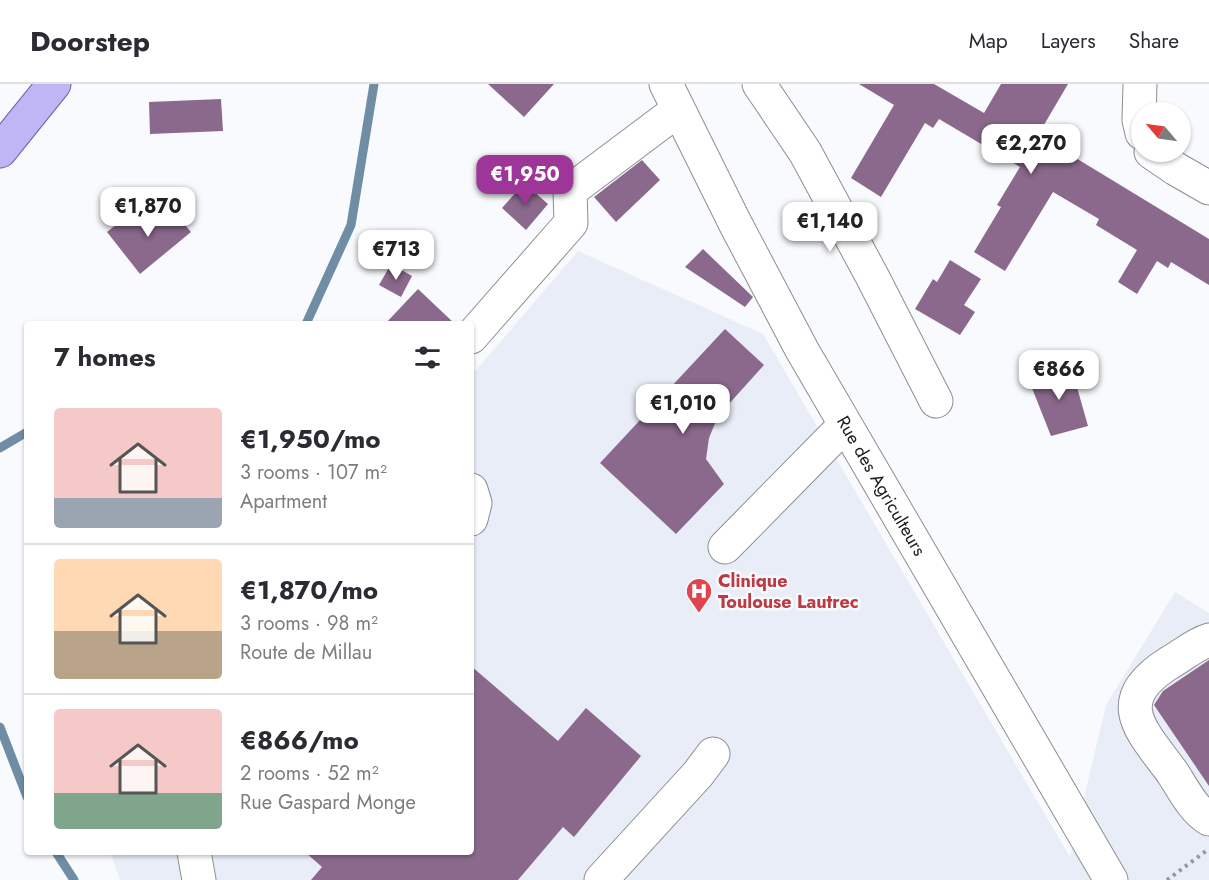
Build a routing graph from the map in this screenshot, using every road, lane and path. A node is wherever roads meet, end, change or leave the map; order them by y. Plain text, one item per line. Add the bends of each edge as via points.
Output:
1 (27, 84) edge
2 (54, 84) edge
3 (759, 84) edge
4 (1140, 84) edge
5 (672, 97) edge
6 (1140, 102) edge
7 (0, 125) edge
8 (0, 151) edge
9 (1166, 162) edge
10 (1209, 189) edge
11 (474, 334) edge
12 (936, 401) dead end
13 (845, 425) junction
14 (725, 548) dead end
15 (1209, 640) edge
16 (713, 754) dead end
17 (1209, 819) edge
18 (1209, 849) edge
19 (195, 855) edge
20 (1103, 876) edge
21 (199, 880) edge
22 (601, 880) edge
23 (1167, 880) edge

1 - 7 main road
2 - 8 main road
3 - 12 street via 804,152
4 - 6 street
5 - 11 street via 570,191 571,223
5 - 13 street, Rue des Agriculteurs via 796,339
9 - 10 street
13 - 14 street
13 - 20 street, Rue des Agriculteurs
15 - 17 street via 1149,679 1139,692 1134,711 1139,727 1195,806
16 - 22 street
18 - 23 path
19 - 21 street

